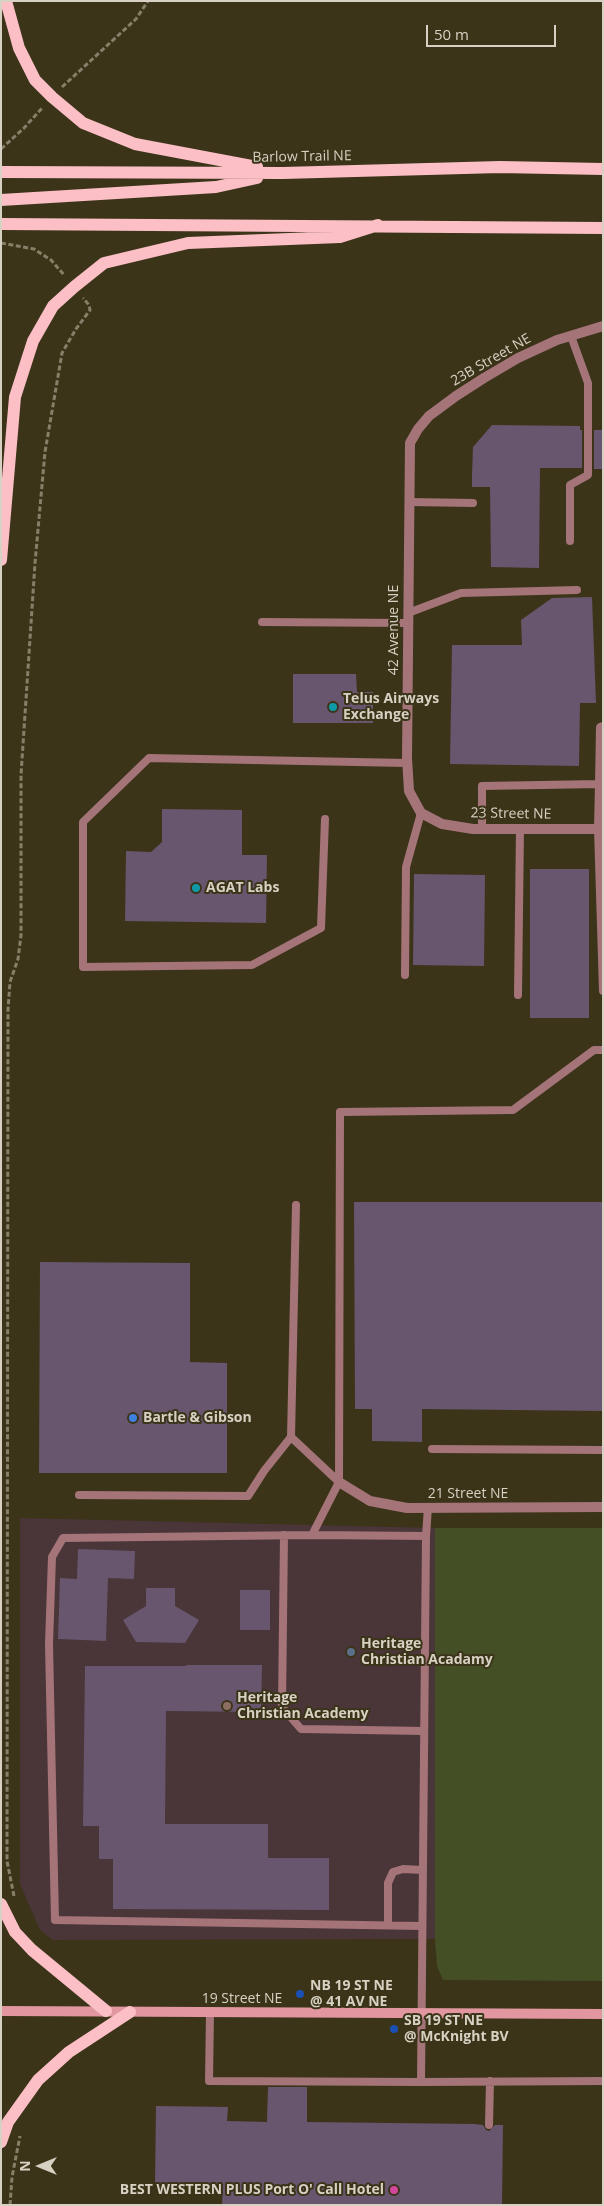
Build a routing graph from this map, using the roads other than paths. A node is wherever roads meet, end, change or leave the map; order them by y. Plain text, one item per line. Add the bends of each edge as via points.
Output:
1 (6, 1) edge
2 (603, 169) edge
3 (1, 172) edge
4 (284, 173) junction
5 (1, 200) edge
6 (1, 224) edge
7 (378, 225) junction
8 (603, 228) edge
9 (603, 326) edge
10 (571, 336) junction
11 (410, 443) joint
12 (409, 502) junction
13 (474, 503) dead end
14 (570, 541) dead end
15 (1, 560) edge
16 (577, 590) dead end
17 (408, 618) junction
18 (262, 622) dead end
19 (603, 726) edge
20 (407, 763) junction
21 (599, 784) junction
22 (421, 813) junction
23 (325, 819) dead end
24 (482, 829) junction
25 (520, 829) junction
26 (600, 829) edge
27 (405, 975) dead end
28 (603, 991) edge
29 (518, 995) dead end
30 (603, 1050) edge
31 (296, 1205) dead end
32 (291, 1437) junction
33 (432, 1449) dead end
34 (603, 1450) edge
35 (338, 1482) junction
36 (79, 1495) dead end
37 (428, 1507) junction
38 (603, 1507) edge
39 (312, 1535) junction
40 (284, 1536) junction
41 (426, 1536) junction
42 (424, 1731) junction
43 (422, 1870) junction
44 (1, 1904) edge
45 (388, 1925) junction
46 (422, 1926) junction
47 (1, 2011) edge
48 (106, 2011) junction
49 (130, 2012) junction
50 (210, 2012) junction
51 (421, 2013) junction
52 (603, 2014) edge
53 (603, 2081) edge
54 (421, 2082) junction
55 (490, 2082) junction
56 (489, 2125) dead end
57 (1, 2142) edge

1 - 4 main road via 18,48 35,80 83,123 135,144
2 - 4 main road, Barlow Trail NE via 500,167
3 - 4 main road, Barlow Trail NE
4 - 5 main road via 216,187
6 - 7 main road
7 - 8 main road
7 - 15 main road via 340,237 188,243 104,263 74,287 53,306 33,341 15,397
9 - 10 street, 23B Street NE
10 - 11 street, 23B Street NE via 518,358 456,396 429,416
10 - 14 lane via 588,382 588,475 570,485
11 - 12 street, 42 Avenue NE
12 - 13 lane
12 - 17 street, 42 Avenue NE
16 - 17 lane via 461,593
17 - 18 lane
17 - 20 street, 42 Avenue NE
19 - 21 lane via 600,727
20 - 22 street, 42 Avenue NE via 409,791
20 - 23 lane via 149,758 82,822 83,967 252,965 321,928
21 - 24 lane via 482,786
21 - 26 lane
22 - 24 street, 23 Street NE via 442,824
22 - 27 lane via 406,867
24 - 25 street, 23 Street NE
25 - 26 street, 23 Street NE
25 - 29 lane
26 - 28 lane
30 - 35 lane via 594,1050 513,1110 340,1112
31 - 32 lane
32 - 35 lane
32 - 36 lane via 248,1496
33 - 34 lane
35 - 37 street, 21 Street NE via 370,1501 407,1508
35 - 39 lane
37 - 38 street, 21 Street NE
37 - 41 lane
39 - 40 lane
39 - 41 lane
40 - 42 lane via 282,1707 301,1729
40 - 45 lane via 63,1538 52,1557 49,1644 55,1920
41 - 42 lane
42 - 43 lane
43 - 45 lane via 393,1872 388,1883
43 - 46 lane
44 - 48 main road via 15,1932 32,1950
45 - 46 lane
46 - 51 lane
47 - 48 street, 19 Street NE
48 - 49 street, 19 Street NE
49 - 50 street, 19 Street NE
49 - 57 main road via 69,2052 38,2080 8,2122
50 - 51 street, 19 Street NE
50 - 54 lane via 209,2082
51 - 52 street, 19 Street NE
51 - 54 lane
53 - 55 lane
54 - 55 lane
55 - 56 lane

